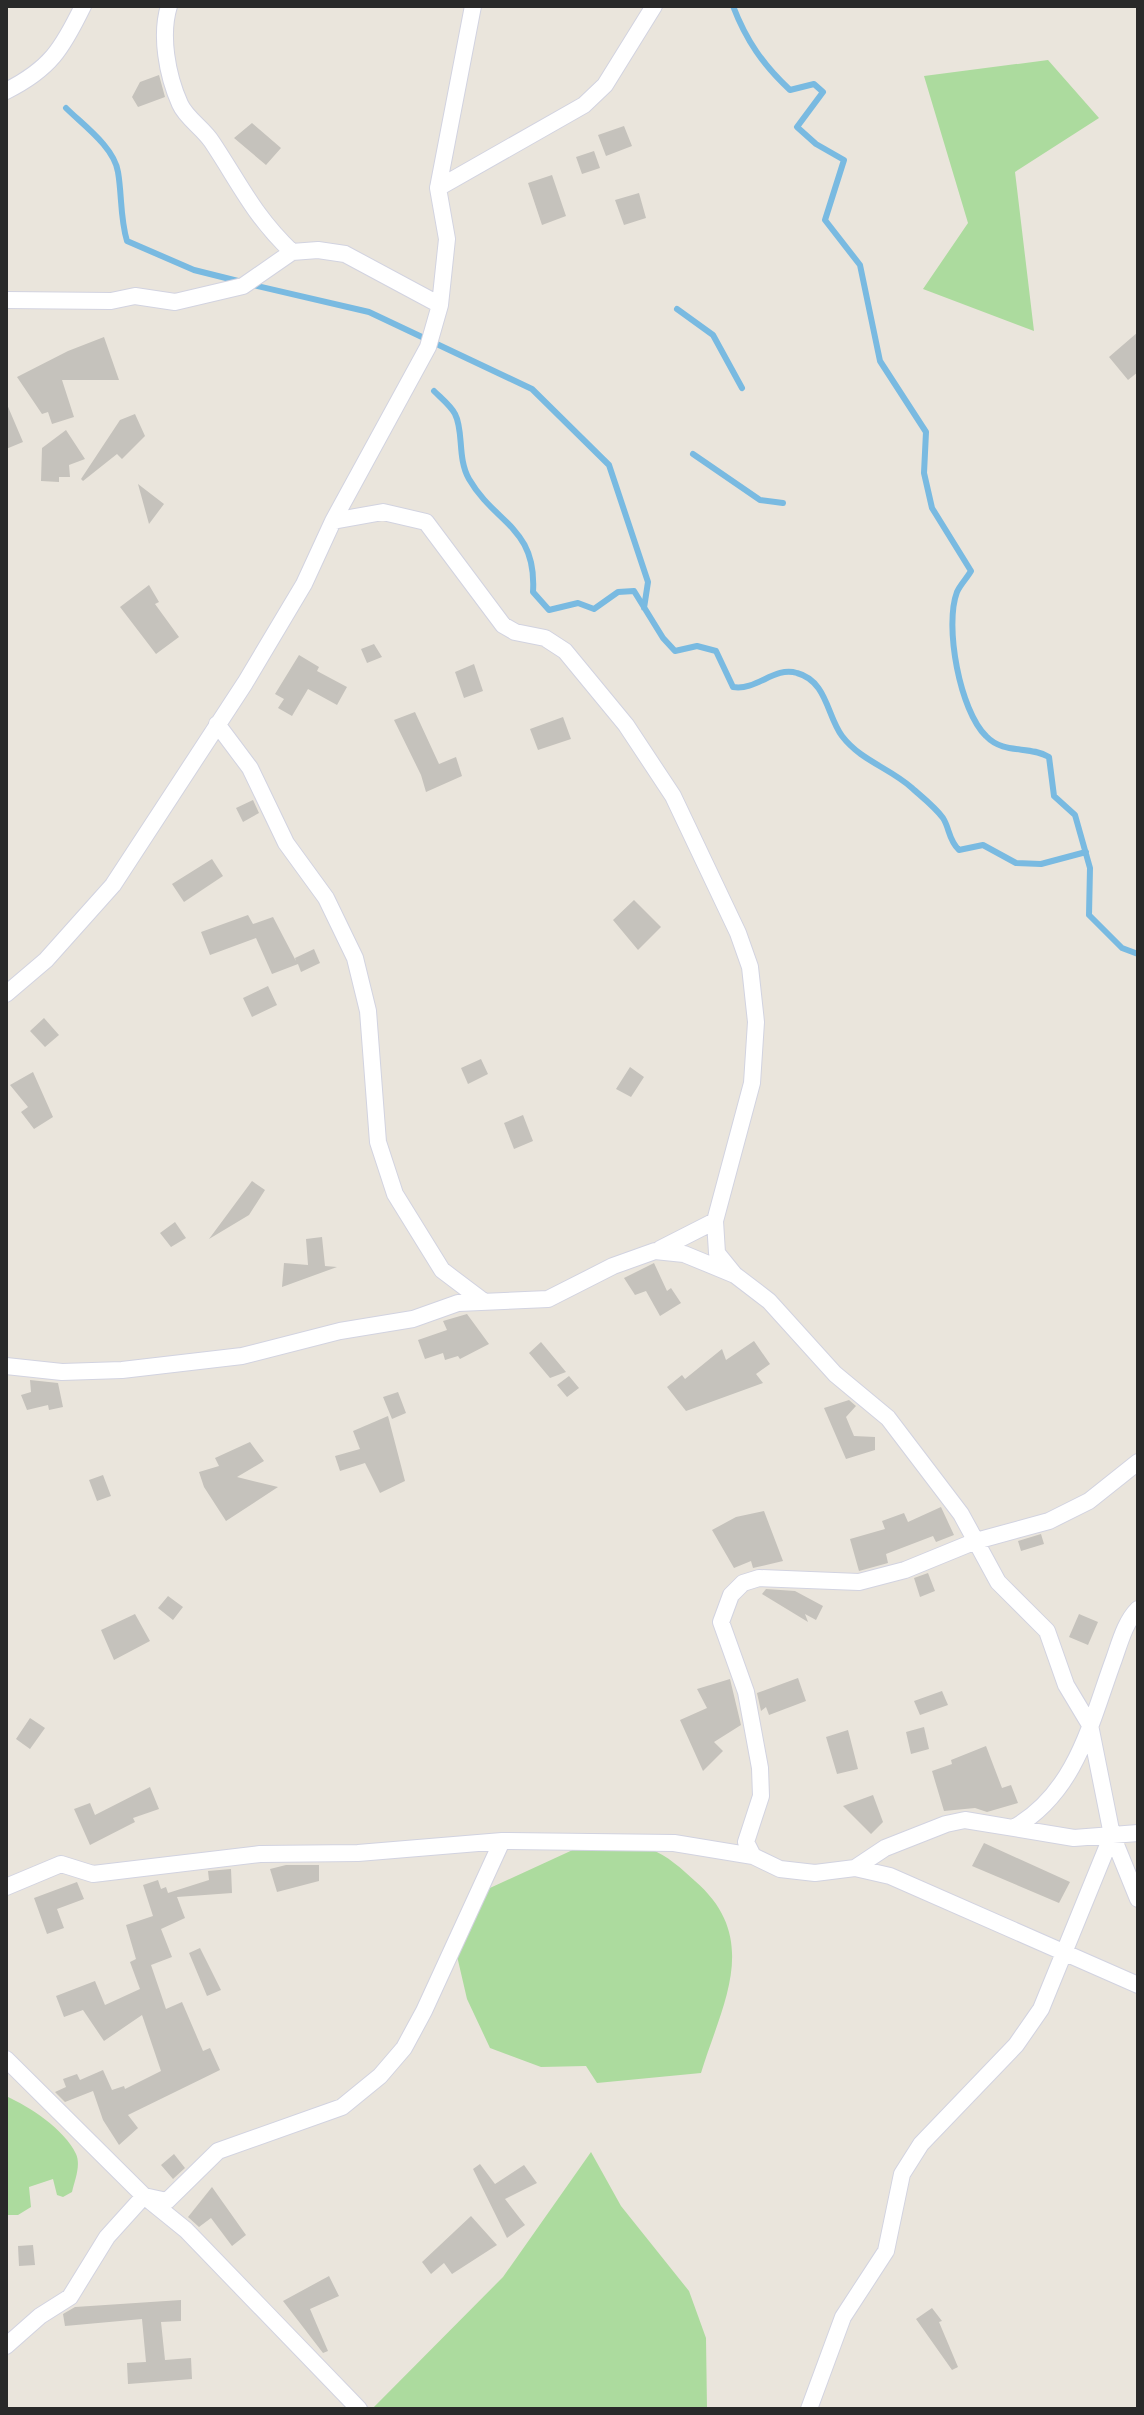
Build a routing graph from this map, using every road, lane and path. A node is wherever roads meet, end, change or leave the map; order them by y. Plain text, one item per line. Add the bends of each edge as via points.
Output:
1 (83, 6) edge
2 (169, 6) edge
3 (473, 6) edge
4 (654, 6) edge
5 (6, 91) edge
6 (438, 188) junction
7 (292, 252) junction
8 (6, 300) edge
9 (440, 305) junction
10 (333, 521) junction
11 (217, 724) junction
12 (6, 994) edge
13 (715, 1221) junction
14 (655, 1251) junction
15 (735, 1275) junction
16 (483, 1301) junction
17 (6, 1366) edge
18 (1138, 1462) edge
19 (976, 1541) junction
20 (1138, 1609) edge
21 (1090, 1725) junction
22 (1015, 1827) junction
23 (1138, 1833) edge
24 (1112, 1835) junction
25 (502, 1841) junction
26 (753, 1856) junction
27 (855, 1868) junction
28 (6, 1887) edge
29 (1138, 1899) edge
30 (1066, 1951) junction
31 (1138, 1985) edge
32 (6, 2059) edge
33 (144, 2196) junction
34 (6, 2346) edge
35 (359, 2409) edge
36 (809, 2409) edge

1 - 5 street via 54,59
2 - 7 street via 167,54 181,106 210,139 253,210
3 - 6 street
4 - 6 street via 605,85 584,105
6 - 9 street via 447,239
7 - 8 street via 243,286 175,302 135,296 111,301
7 - 9 street via 345,254
9 - 10 street via 428,347
10 - 11 street via 304,584
10 - 13 street via 383,512 426,522 503,625 545,638 565,651 626,725 673,796 738,933 750,967 756,1022 752,1083
11 - 12 street via 113,885 46,960
11 - 16 street via 250,768 286,843 326,898 355,958 368,1011 378,1142 395,1194 442,1270
13 - 14 street
13 - 15 street via 717,1253
14 - 15 street via 684,1254
14 - 16 street via 548,1299
15 - 19 street via 769,1301 835,1374 888,1418
16 - 17 street via 196,1363 62,1372
18 - 19 street via 1120,1479 1049,1521
19 - 21 street via 998,1582 1047,1631 1066,1685
19 - 26 street via 882,1578 838,1583 759,1578 743,1583 731,1595 721,1622 746,1692 760,1768 761,1796 746,1842
20 - 21 street
21 - 22 street via 1079,1759 1050,1800
21 - 24 street
22 - 24 street via 1074,1838
22 - 27 street via 965,1820 946,1824 885,1848
23 - 24 street
24 - 29 street
24 - 30 street
25 - 26 street via 674,1843
25 - 28 street via 358,1853 260,1854 93,1874 61,1864
25 - 33 street via 424,2011 404,2048 380,2076 342,2107 218,2151 167,2201
26 - 27 street via 780,1869 815,1873
27 - 30 street via 890,1876
30 - 31 street
30 - 36 street via 1041,2009 1016,2045 921,2144 902,2174 886,2251 843,2317
32 - 33 street
33 - 34 street via 107,2237 70,2297
33 - 35 street via 186,2230

